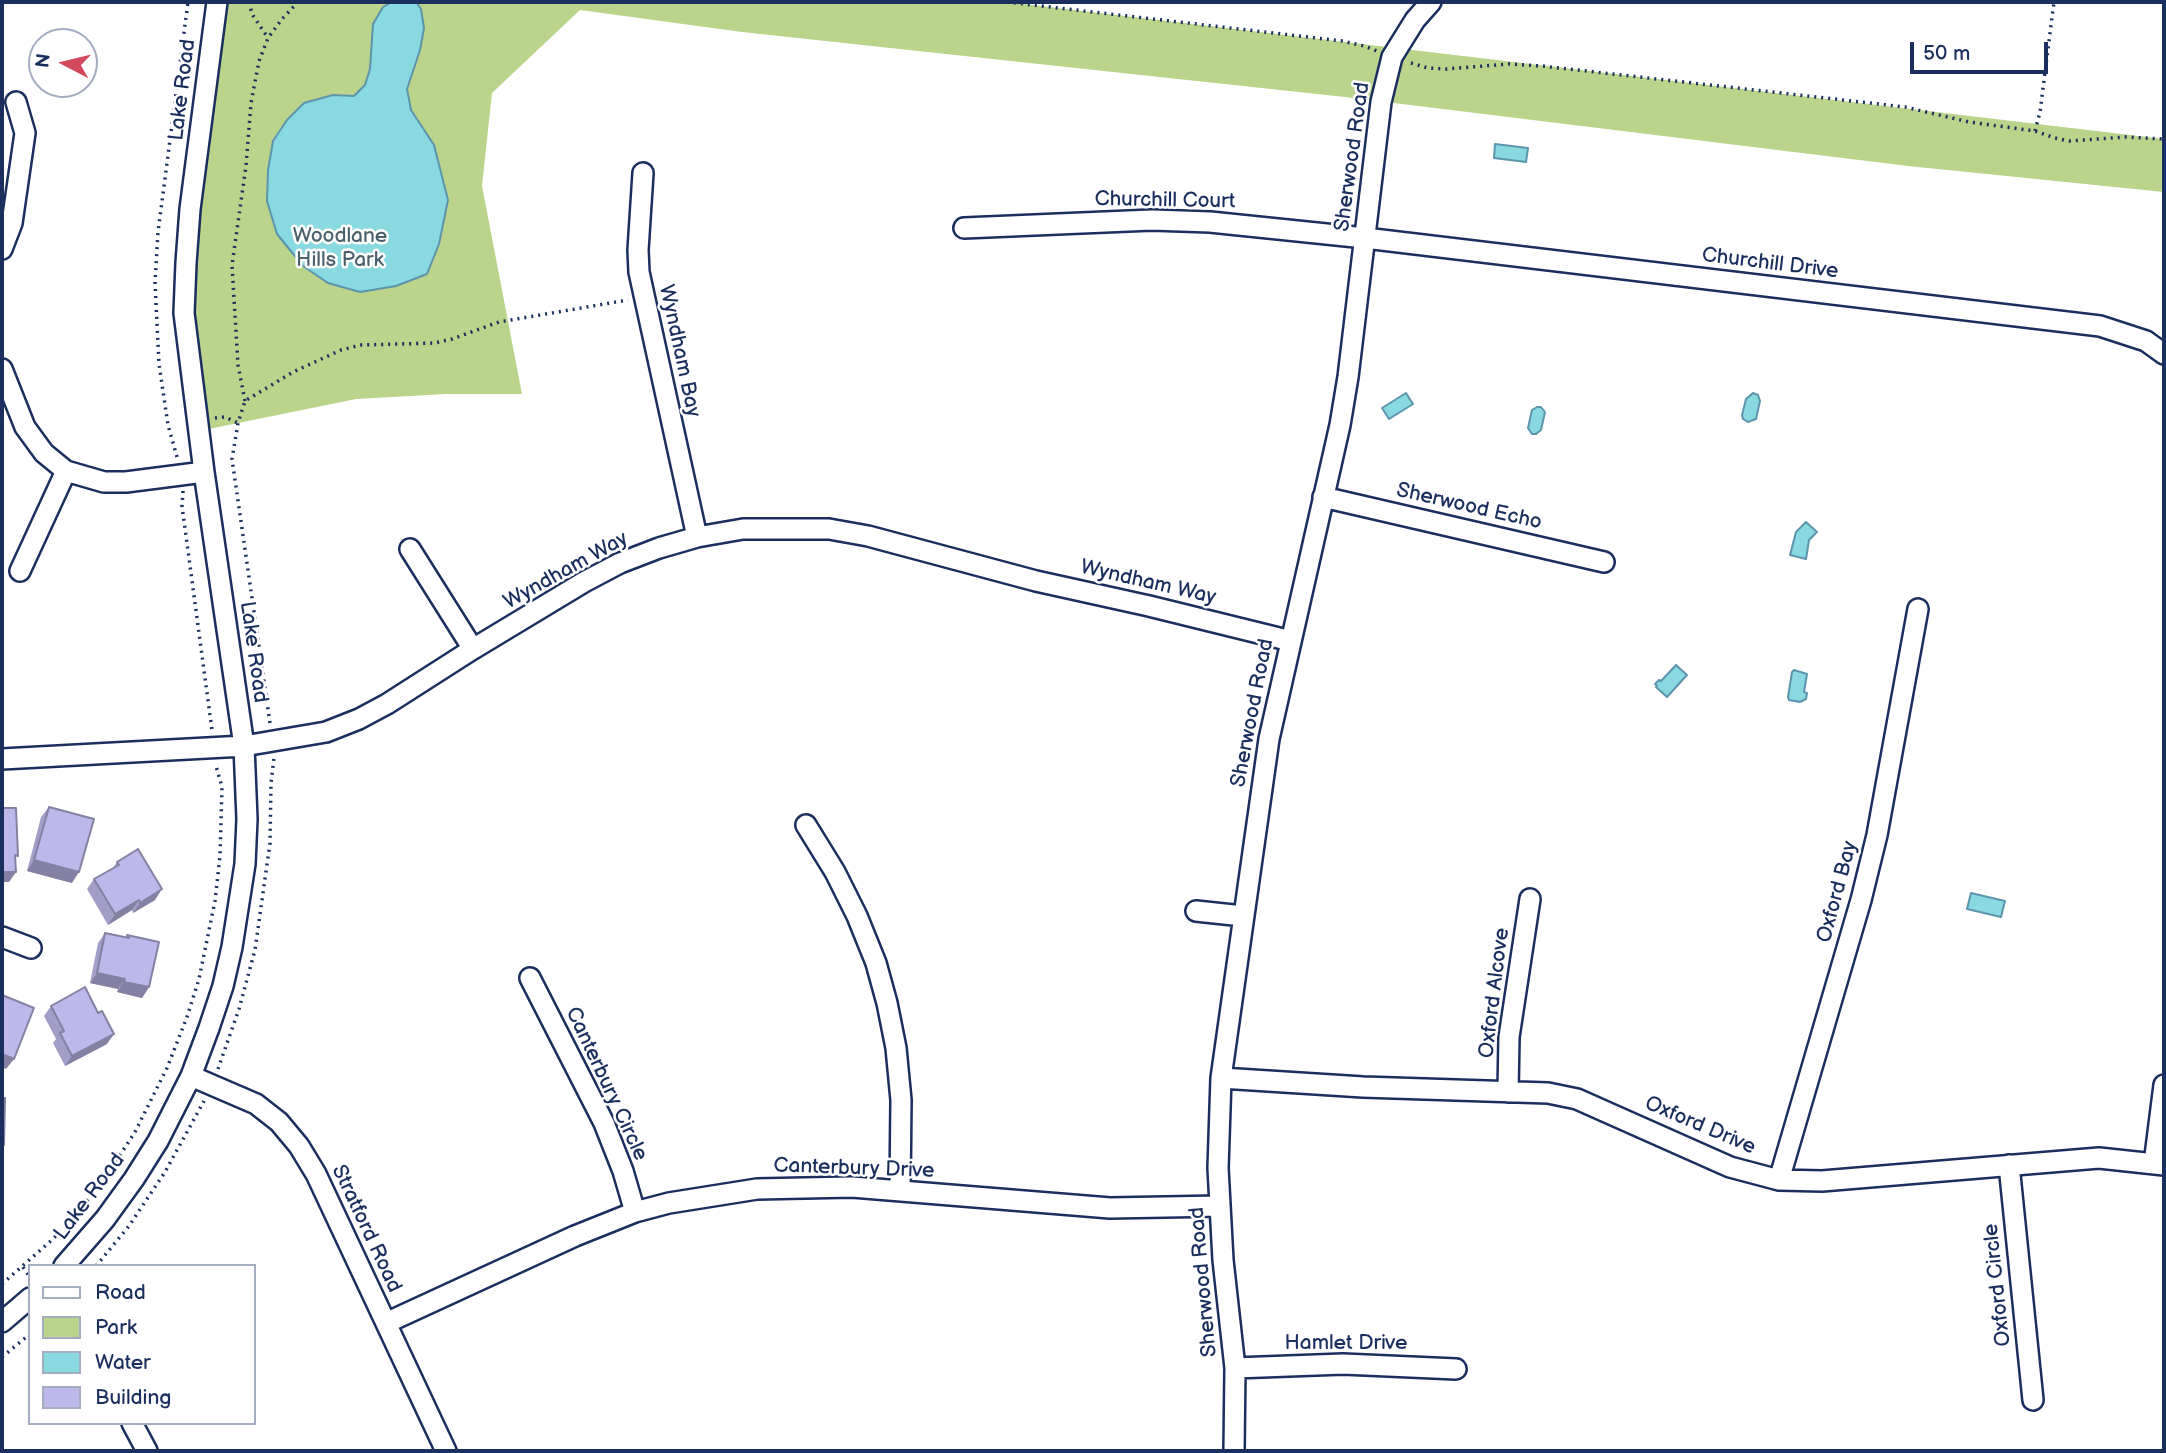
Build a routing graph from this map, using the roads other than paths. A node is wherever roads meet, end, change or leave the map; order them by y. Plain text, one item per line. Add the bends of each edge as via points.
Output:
1 (217, 2) edge
2 (1431, 2) edge
3 (16, 102) dead end
4 (643, 173) dead end
5 (964, 228) dead end
6 (1365, 237) junction
7 (2, 249) edge
8 (2164, 354) edge
9 (2, 369) edge
10 (66, 471) junction
11 (204, 472) junction
12 (1323, 496) junction
13 (697, 537) junction
14 (410, 549) dead end
15 (1604, 562) dead end
16 (20, 571) dead end
17 (1918, 609) dead end
18 (1291, 641) junction
19 (473, 649) junction
20 (244, 746) junction
21 (2, 759) edge
22 (806, 825) dead end
23 (1530, 899) dead end
24 (1196, 911) dead end
25 (1243, 916) junction
26 (2, 937) edge
27 (31, 948) dead end
28 (530, 978) dead end
29 (191, 1076) junction
30 (1221, 1078) junction
31 (2164, 1084) edge
32 (1508, 1092) junction
33 (2159, 1164) edge
34 (2009, 1165) junction
35 (1779, 1180) junction
36 (900, 1191) junction
37 (1220, 1206) junction
38 (635, 1212) junction
39 (66, 1264) edge
40 (28, 1302) edge
41 (2, 1322) edge
42 (386, 1323) junction
43 (1235, 1368) junction
44 (1456, 1369) dead end
45 (2033, 1400) dead end
46 (133, 1425) edge
47 (147, 1451) edge
48 (446, 1451) edge
49 (1234, 1451) edge

1 - 11 street, Lake Road via 190,209 184,313
2 - 6 street, Sherwood Road via 1392,57 1381,102
3 - 7 street via 25,133 12,223
4 - 13 street, Wyndham Bay via 638,250 643,297
5 - 6 street, Churchill Court via 1152,220
6 - 8 street, Churchill Drive via 2100,326 2146,341
6 - 12 street, Sherwood Road via 1346,389
9 - 10 street via 24,427
10 - 11 street via 104,482
10 - 16 street
11 - 20 street, Lake Road
12 - 15 street, Sherwood Echo
12 - 18 street, Sherwood Road
13 - 18 street, Wyndham Way via 744,529 829,529
13 - 19 street, Wyndham Way via 620,563
14 - 19 street
17 - 35 street, Oxford Bay via 1877,835
18 - 25 street, Sherwood Road via 1267,750
19 - 20 street, Wyndham Way via 359,719 326,732
20 - 21 street, Wyndham Way
20 - 29 street, Lake Road via 247,819 240,903 223,986
22 - 36 street via 857,916 887,1003 901,1100
23 - 32 street, Oxford Alcove via 1509,1037
24 - 25 street
25 - 30 street, Sherwood Road
26 - 27 street
28 - 38 street, Canterbury Circle via 604,1123
29 - 39 street, Lake Road via 134,1179
29 - 42 street, Stratford Road via 256,1104 299,1146
30 - 32 street, Oxford Drive
30 - 37 street, Sherwood Road
31 - 33 street
32 - 35 street, Oxford Drive via 1577,1099 1730,1167
33 - 34 street, Oxford Drive via 2099,1158
34 - 35 street, Oxford Drive via 1822,1181
34 - 45 street, Oxford Circle
36 - 37 street, Canterbury Drive via 1086,1207
36 - 38 street, Canterbury Drive via 757,1189
37 - 43 street, Sherwood Road
38 - 42 street, Canterbury Drive
40 - 41 street
42 - 48 street, Stratford Road
43 - 44 street, Hamlet Drive via 1343,1364
43 - 49 street, Sherwood Road
46 - 47 street

